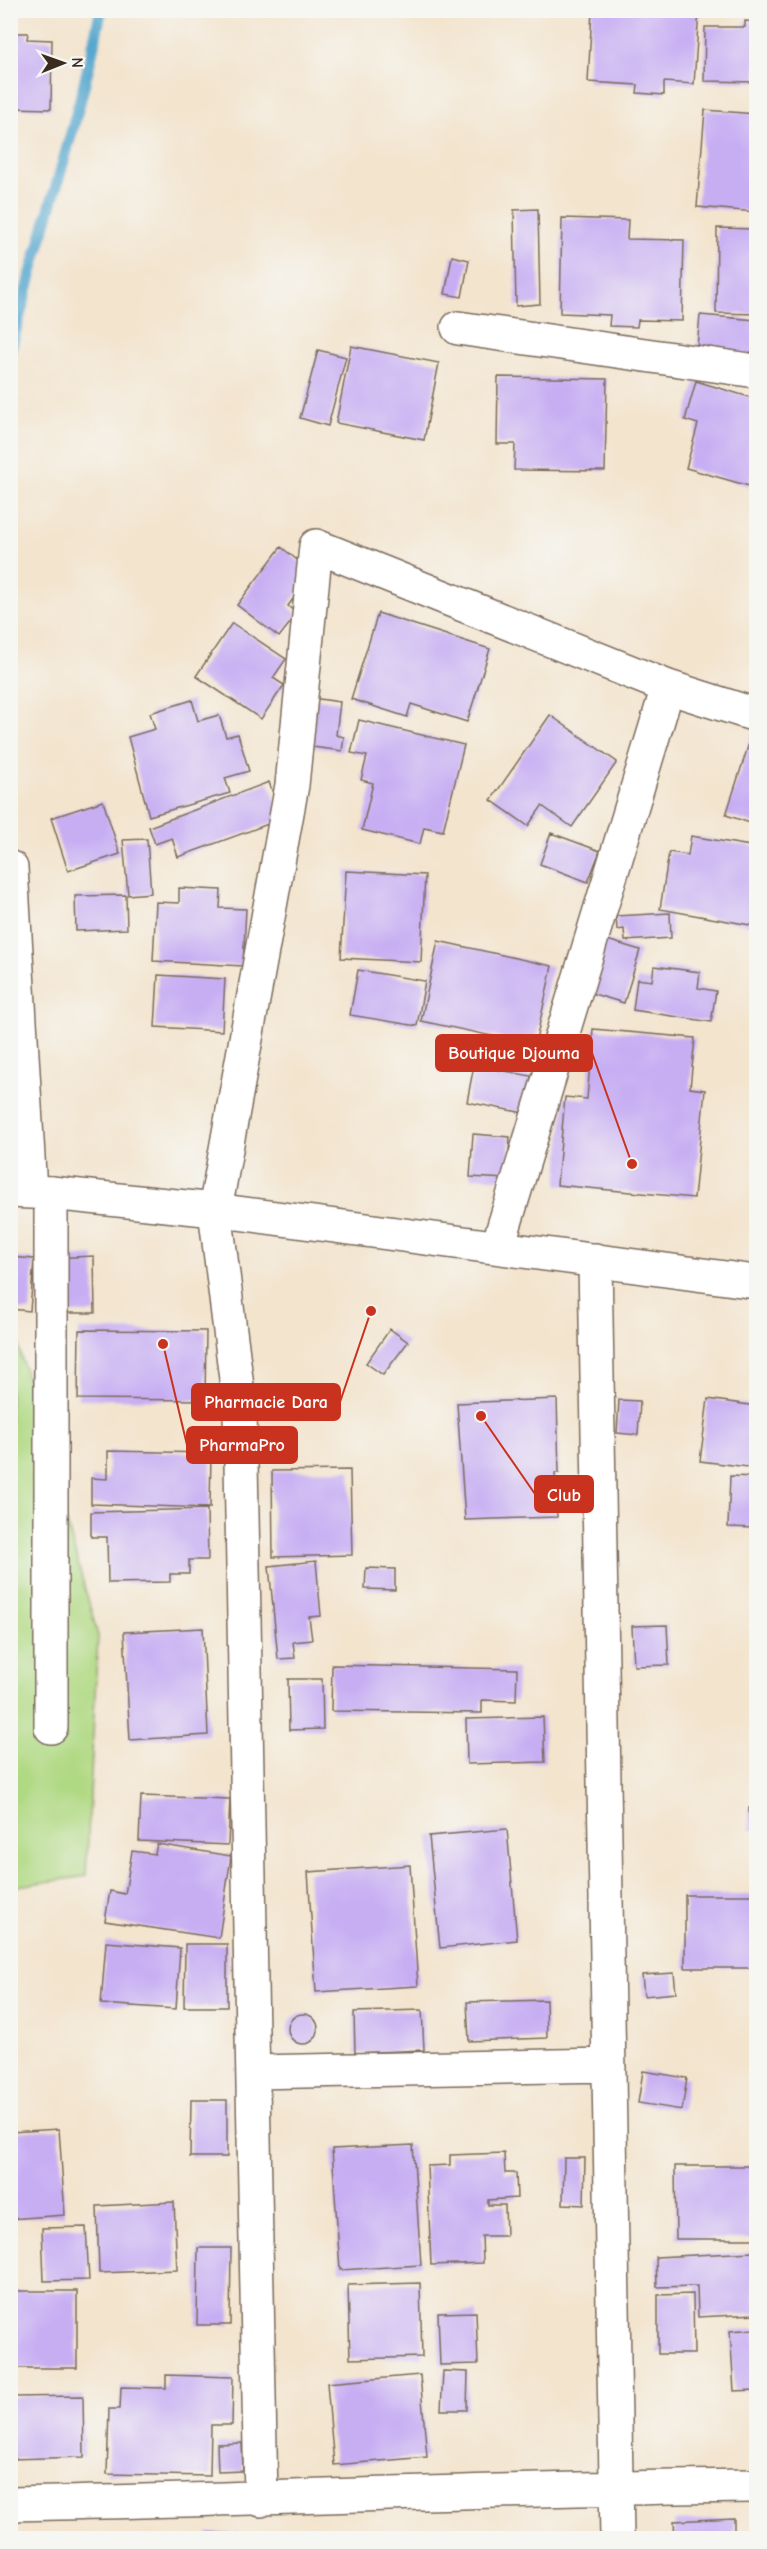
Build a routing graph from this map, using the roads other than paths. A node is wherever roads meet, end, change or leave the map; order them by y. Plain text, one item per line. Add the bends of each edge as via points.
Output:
1 (458, 328) dead end
2 (756, 371) edge
3 (669, 687) junction
4 (756, 715) edge
5 (10, 868) edge
6 (30, 1192) edge
7 (215, 1210) junction
8 (498, 1246) junction
9 (595, 1260) junction
10 (756, 1282) edge
11 (51, 1728) dead end
12 (608, 2065) junction
13 (253, 2072) junction
14 (756, 2486) edge
15 (618, 2488) junction
16 (261, 2500) junction
17 (10, 2504) edge
18 (617, 2538) edge

1 - 2 street
3 - 4 street
3 - 7 street via 316,546 292,785
3 - 8 street
5 - 6 street
6 - 7 street
6 - 11 street
7 - 8 street
7 - 13 street via 240,1411
8 - 9 street
9 - 10 street
9 - 12 street
12 - 13 street
12 - 15 street
13 - 16 street
14 - 15 street
15 - 16 street
15 - 18 street
16 - 17 street

